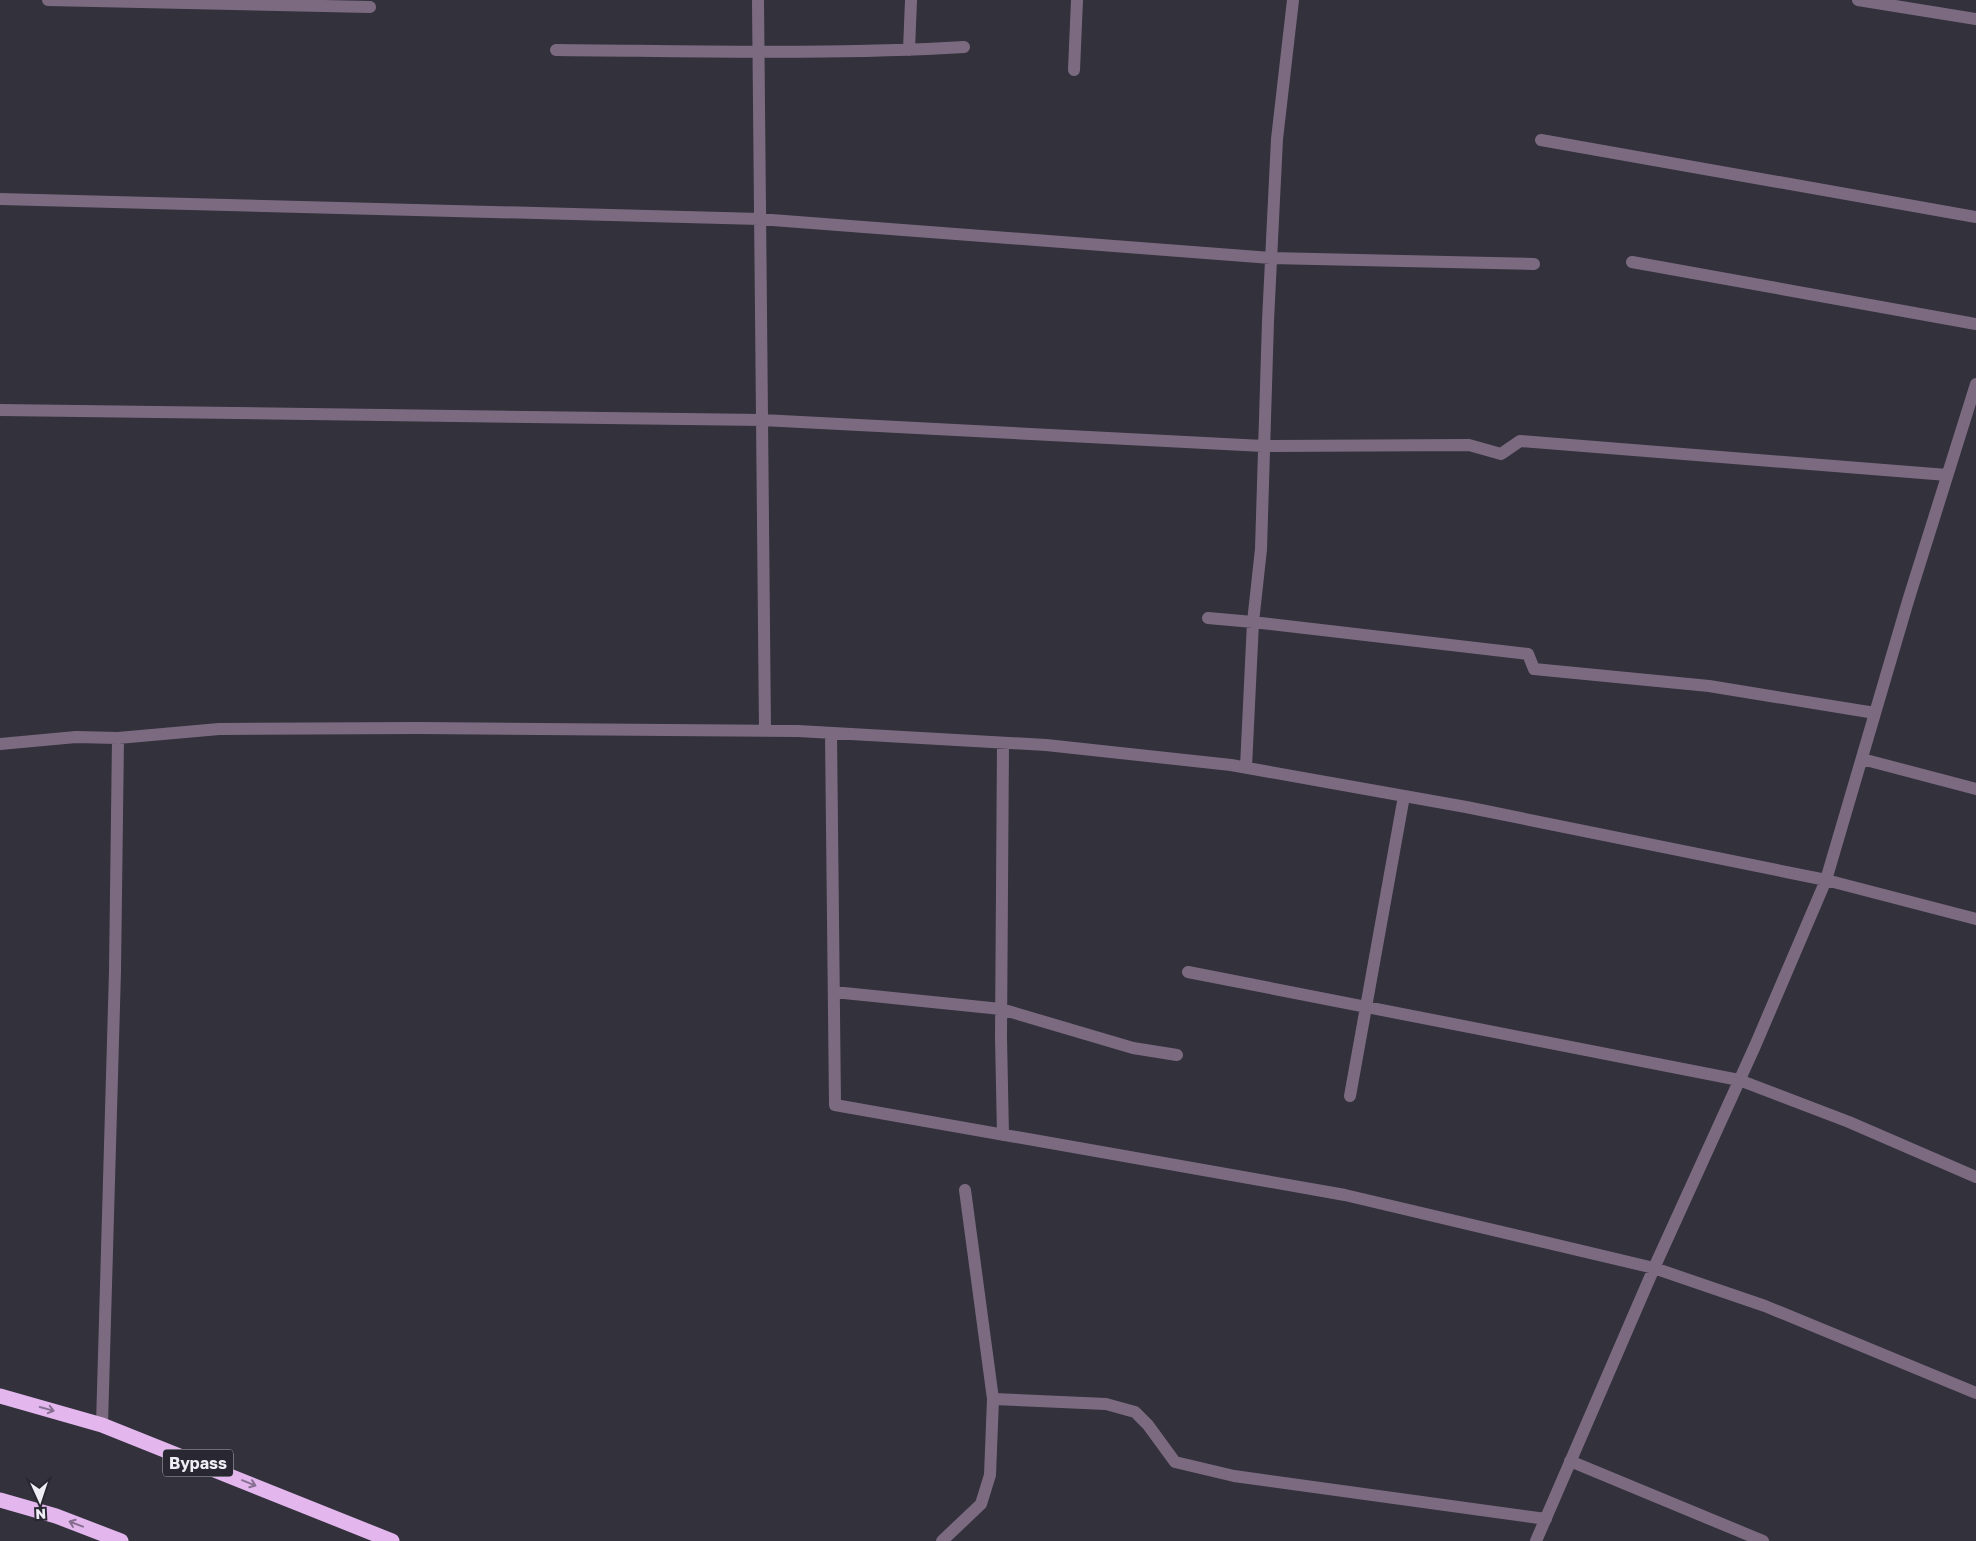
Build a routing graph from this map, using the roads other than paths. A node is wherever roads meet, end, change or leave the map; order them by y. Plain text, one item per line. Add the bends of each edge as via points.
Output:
1 (48, 0) edge
2 (758, 0) edge
3 (911, 0) edge
4 (1077, 0) edge
5 (1293, 0) edge
6 (1858, 0) edge
7 (370, 7) dead end
8 (1976, 19) edge
9 (964, 48) dead end
10 (556, 50) dead end
11 (909, 50) junction
12 (758, 52) junction
13 (1074, 70) dead end
14 (1541, 140) dead end
15 (0, 199) edge
16 (1976, 217) edge
17 (760, 219) junction
18 (1271, 258) junction
19 (1632, 262) dead end
20 (1534, 264) dead end
21 (1976, 324) edge
22 (1976, 384) edge
23 (0, 410) edge
24 (762, 420) junction
25 (1263, 446) junction
26 (1947, 475) junction
27 (1208, 618) dead end
28 (1253, 622) junction
29 (1875, 713) junction
30 (765, 731) junction
31 (831, 733) junction
32 (118, 738) junction
33 (1003, 743) junction
34 (0, 744) edge
35 (1862, 759) junction
36 (1246, 767) junction
37 (1976, 789) edge
38 (1404, 796) junction
39 (1826, 880) junction
40 (1976, 919) edge
41 (1188, 972) dead end
42 (834, 992) junction
43 (1366, 1006) junction
44 (1002, 1009) junction
45 (1177, 1055) dead end
46 (1739, 1080) junction
47 (1350, 1096) dead end
48 (1003, 1135) junction
49 (1976, 1177) edge
50 (965, 1190) dead end
51 (1654, 1268) junction
52 (1976, 1393) edge
53 (0, 1396) edge
54 (993, 1399) junction
55 (102, 1425) junction
56 (1570, 1460) junction
57 (0, 1500) edge
58 (1546, 1518) junction
59 (121, 1541) edge
60 (392, 1541) edge
61 (942, 1541) edge
62 (1536, 1541) edge
63 (1763, 1541) edge

1 - 7 street
2 - 12 street
3 - 11 street
4 - 13 street
5 - 18 street via 1277,139
6 - 8 street
9 - 11 street
10 - 12 street
11 - 12 street
12 - 17 street
14 - 16 street
15 - 17 street
17 - 18 street
17 - 24 street
18 - 20 street
18 - 25 street
19 - 21 street
22 - 26 street
23 - 24 street
24 - 25 street
24 - 30 street
25 - 26 street via 1470,445 1501,454 1520,441
25 - 28 street via 1260,549
26 - 29 street
27 - 28 street
28 - 29 street via 1528,654 1534,669 1709,686
28 - 36 street
29 - 35 street
30 - 31 street
30 - 32 street via 219,729
31 - 33 street
31 - 42 street
32 - 34 street via 76,737
32 - 55 street
33 - 36 street
33 - 44 street
35 - 37 street
35 - 39 street
36 - 38 street
38 - 39 street
38 - 43 street
39 - 40 street
39 - 46 street
41 - 43 street
42 - 44 street
42 - 48 street via 835,1105
43 - 46 street
43 - 47 street
44 - 45 street via 1133,1048
44 - 48 street
46 - 49 street via 1849,1122
46 - 51 street
48 - 51 street via 1345,1195
50 - 54 street
51 - 52 street via 1765,1306
51 - 56 street
53 -> 55 highway, Bypass
54 - 58 street via 1106,1404 1135,1412 1175,1462 1234,1476
54 - 61 street via 990,1475 981,1504
55 -> 60 highway, Bypass
56 - 58 street
56 - 63 street
59 -> 57 highway via 56,1516
58 - 62 street

